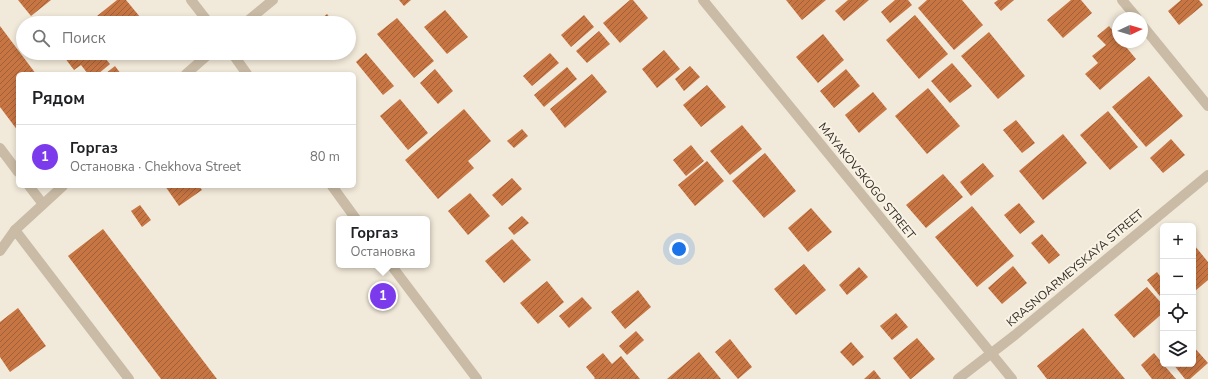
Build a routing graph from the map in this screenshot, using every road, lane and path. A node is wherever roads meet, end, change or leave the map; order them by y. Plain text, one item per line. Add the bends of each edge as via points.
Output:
1 (191, 0) edge
2 (273, 0) edge
3 (703, 0) edge
4 (1122, 0) edge
5 (1132, 12) edge
6 (204, 16) edge
7 (254, 16) edge
8 (1148, 32) edge
9 (202, 60) edge
10 (237, 60) edge
11 (188, 72) edge
12 (246, 72) edge
13 (1208, 106) edge
14 (0, 148) edge
15 (16, 169) edge
16 (1208, 175) edge
17 (31, 188) edge
18 (61, 188) edge
19 (333, 188) edge
20 (43, 204) junction
21 (354, 216) edge
22 (15, 230) junction
23 (0, 251) edge
24 (393, 268) edge
25 (991, 353) junction
26 (128, 379) edge
27 (477, 379) edge
28 (958, 379) edge
29 (1012, 379) edge

1 - 6 street
2 - 7 street
3 - 25 street, MAYAKOVSKOGO STREET
4 - 5 street
8 - 13 street
9 - 11 street
10 - 12 street
14 - 15 street
16 - 25 street, KRASNOARMEYSKAYA STREET
17 - 20 street
18 - 20 street
19 - 21 street
20 - 22 street
22 - 23 street
22 - 26 street
24 - 27 street
25 - 28 street, KRASNOARMEYSKAYA STREET
25 - 29 street, MAYAKOVSKOGO STREET

